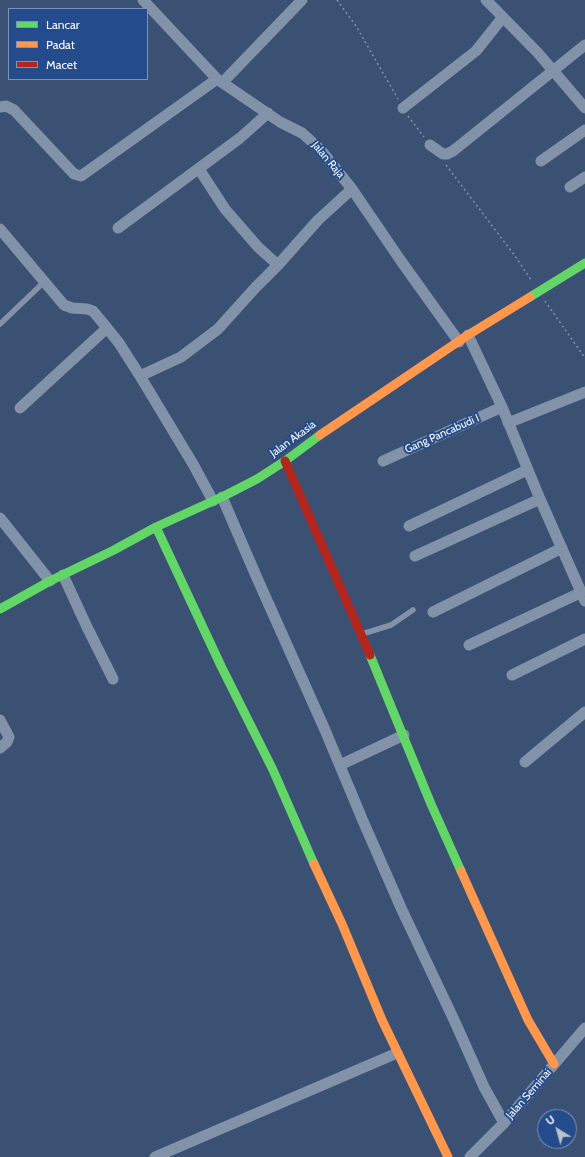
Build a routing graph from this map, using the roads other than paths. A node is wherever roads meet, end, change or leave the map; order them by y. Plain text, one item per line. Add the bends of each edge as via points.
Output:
1 (143, 0) edge
2 (302, 0) edge
3 (486, 0) edge
4 (503, 17) junction
5 (585, 46) edge
6 (554, 71) junction
7 (220, 81) junction
8 (0, 107) edge
9 (404, 108) dead end
10 (585, 108) edge
11 (268, 113) junction
12 (585, 130) edge
13 (430, 144) dead end
14 (541, 160) dead end
15 (199, 169) junction
16 (585, 177) edge
17 (570, 187) dead end
18 (352, 189) junction
19 (118, 228) dead end
20 (0, 229) edge
21 (585, 263) edge
22 (278, 265) junction
23 (44, 282) junction
24 (0, 324) edge
25 (107, 328) junction
26 (463, 339) junction
27 (140, 376) junction
28 (585, 392) edge
29 (502, 407) junction
30 (20, 408) dead end
31 (508, 423) junction
32 (285, 461) junction
33 (383, 461) dead end
34 (528, 470) junction
35 (218, 499) junction
36 (540, 499) junction
37 (0, 518) edge
38 (409, 526) dead end
39 (156, 527) junction
40 (562, 548) junction
41 (415, 556) dead end
42 (63, 575) junction
43 (50, 581) junction
44 (583, 597) edge
45 (0, 609) edge
46 (413, 610) dead end
47 (433, 612) dead end
48 (362, 634) junction
49 (585, 639) edge
50 (469, 645) dead end
51 (512, 675) dead end
52 (113, 679) dead end
53 (585, 712) edge
54 (0, 720) edge
55 (404, 735) junction
56 (0, 748) edge
57 (525, 762) dead end
58 (340, 765) junction
59 (585, 1028) edge
60 (397, 1053) junction
61 (554, 1064) junction
62 (504, 1123) junction
63 (154, 1157) edge
64 (448, 1157) edge
65 (470, 1157) edge

1 - 7 street, Jalan Raja
2 - 7 street
3 - 4 street
4 - 6 street
4 - 9 street via 476,51
5 - 6 street
6 - 10 street
6 - 13 street via 453,151 443,154
7 - 8 street via 81,176 74,174 14,110 6,106
7 - 11 street, Jalan Raja
11 - 15 street
11 - 18 street, Jalan Raja via 302,133 320,148
12 - 14 street
15 - 19 street
15 - 22 street via 225,209 258,247
16 - 17 street
18 - 22 street via 318,220
18 - 26 street, Jalan Raja via 401,261
20 - 23 street
21 - 26 street, Jalan Akasia
22 - 27 street via 218,329 181,356
23 - 24 lane
23 - 25 street via 64,305 93,312
25 - 27 street
25 - 30 street
26 - 29 street, Jalan Raja
26 - 32 street, Jalan Akasia via 336,423
27 - 35 street via 193,464
28 - 31 street
29 - 31 street, Jalan Raja
29 - 33 street, Gang Pancabudi I
31 - 34 street, Jalan Raja
32 - 35 street, Jalan Akasia
32 - 48 street
34 - 36 street, Jalan Raja
34 - 38 street
35 - 39 street, Jalan Akasia
35 - 58 street via 257,578
36 - 40 street, Jalan Raja
36 - 41 street
37 - 43 street
39 - 42 street, Jalan Akasia
39 - 60 street via 273,770
40 - 44 street, Jalan Raja
40 - 47 street
42 - 43 street, Jalan Akasia
42 - 52 street
43 - 45 street, Jalan Akasia
44 - 50 street
46 - 48 lane via 391,625
48 - 55 street
49 - 51 street
53 - 57 street
54 - 56 street via 9,737
55 - 58 street
55 - 61 street via 431,804 528,1020
58 - 62 street via 402,910 484,1088
59 - 61 street, Jalan Seminai
60 - 63 street
60 - 64 street
61 - 62 street, Jalan Seminai
62 - 65 street, Jalan Seminai

